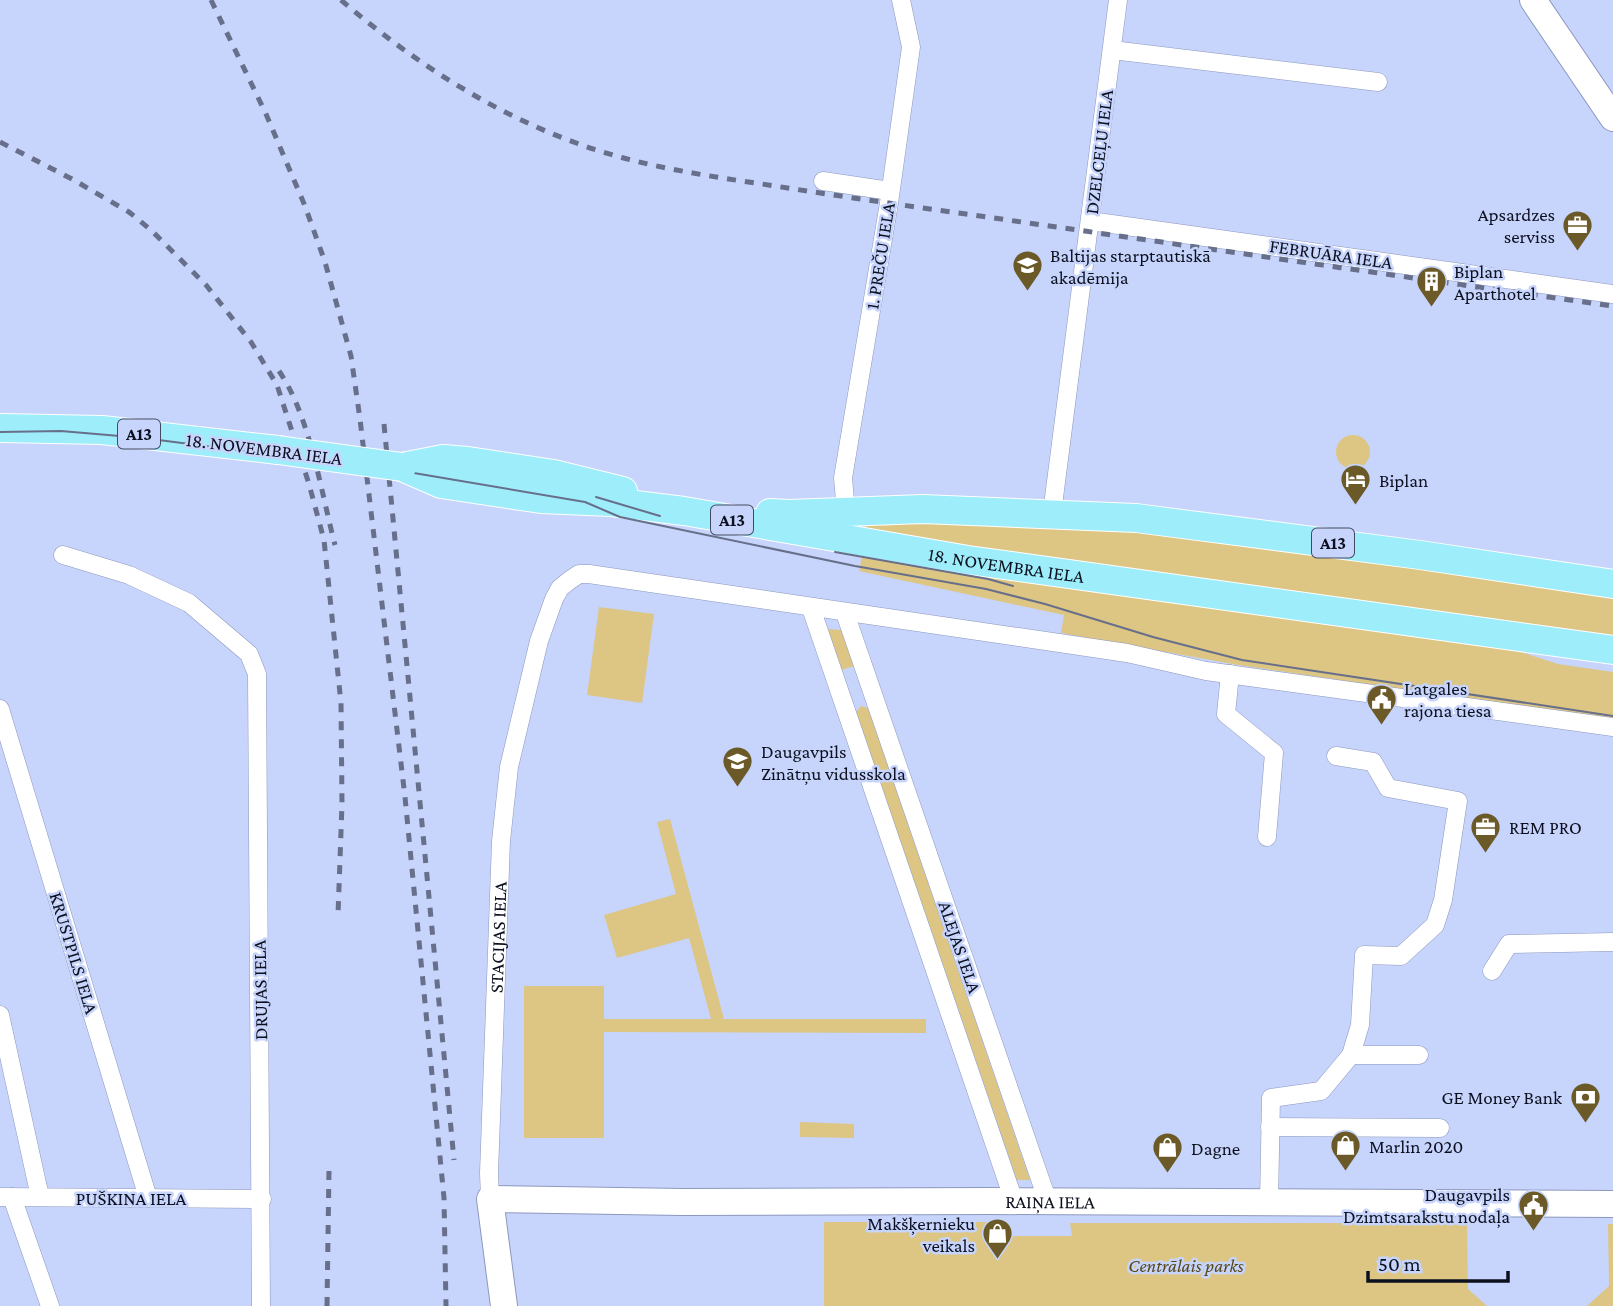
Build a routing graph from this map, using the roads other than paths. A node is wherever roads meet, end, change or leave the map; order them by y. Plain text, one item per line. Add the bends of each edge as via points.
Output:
1 (901, 0) edge
2 (1118, 0) edge
3 (1533, 0) edge
4 (1112, 50) junction
5 (1378, 82) dead end
6 (1613, 118) edge
7 (823, 181) dead end
8 (890, 191) junction
9 (1090, 221) junction
10 (1613, 294) edge
11 (0, 428) edge
12 (402, 467) junction
13 (846, 512) junction
14 (1052, 513) junction
15 (63, 555) dead end
16 (1613, 584) edge
17 (811, 608) junction
18 (845, 613) junction
19 (1613, 650) edge
20 (1230, 674) junction
21 (873, 693) junction
22 (844, 704) junction
23 (0, 709) edge
24 (1613, 727) edge
25 (1336, 755) dead end
26 (1267, 838) dead end
27 (1613, 942) edge
28 (1492, 971) dead end
29 (0, 1015) edge
30 (1351, 1055) junction
31 (1419, 1055) dead end
32 (1270, 1127) junction
33 (1440, 1128) dead end
34 (6, 1197) edge
35 (40, 1198) junction
36 (148, 1198) junction
37 (262, 1199) junction
38 (490, 1199) junction
39 (1014, 1201) junction
40 (1048, 1202) junction
41 (1269, 1202) junction
42 (1613, 1204) edge
43 (50, 1306) edge
44 (261, 1306) edge
45 (505, 1306) edge

1 - 8 street, 1. PREČU IELA via 911,47
2 - 4 street, DZELCEĻU IELA
3 - 6 street
4 - 5 street
4 - 9 street, DZELCEĻU IELA
7 - 8 street
8 - 13 street, 1. PREČU IELA via 843,478
9 - 10 street, FEBRUĀRA IELA
9 - 14 street, DZELCEĻU IELA
11 - 12 main road, 18. NOVEMBRA IELA / A13, bridge via 102,430
12 - 13 main road, 18. NOVEMBRA IELA / A13 via 443,459 468,461 727,509
12 - 19 main road, 18. NOVEMBRA IELA / A13 via 453,486 684,512 968,560
13 - 14 main road, 18. NOVEMBRA IELA / A13
14 - 16 main road, 18. NOVEMBRA IELA / A13 via 1136,517
15 - 37 street, DRUJAS IELA via 129,575 189,603 249,654 257,674
17 - 18 street
17 - 22 street, ALEJAS IELA
17 - 38 street, STACIJAS IELA via 589,573 570,580 554,599 539,641 509,767 501,841
18 - 20 street via 1127,653
18 - 21 street, ALEJAS IELA
20 - 24 street
20 - 26 street via 1226,714 1273,753
21 - 22 street
21 - 40 street, ALEJAS IELA
22 - 39 street, ALEJAS IELA
23 - 36 street, KRUSTPILS IELA
25 - 30 street via 1373,762 1388,788 1458,801 1443,900 1434,925 1401,956 1364,955 1360,1026
27 - 28 street via 1509,944
29 - 35 street
30 - 31 street
30 - 32 street via 1321,1091 1271,1098
32 - 33 street
32 - 41 street
34 - 35 street, PUŠKINA IELA
34 - 43 street
35 - 36 street, PUŠKINA IELA
36 - 37 street, PUŠKINA IELA
37 - 44 street, DRUJAS IELA
38 - 39 street, RAIŅA IELA
38 - 45 street, STACIJAS IELA
39 - 40 street, RAIŅA IELA
40 - 41 street, RAIŅA IELA
41 - 42 street, RAIŅA IELA

